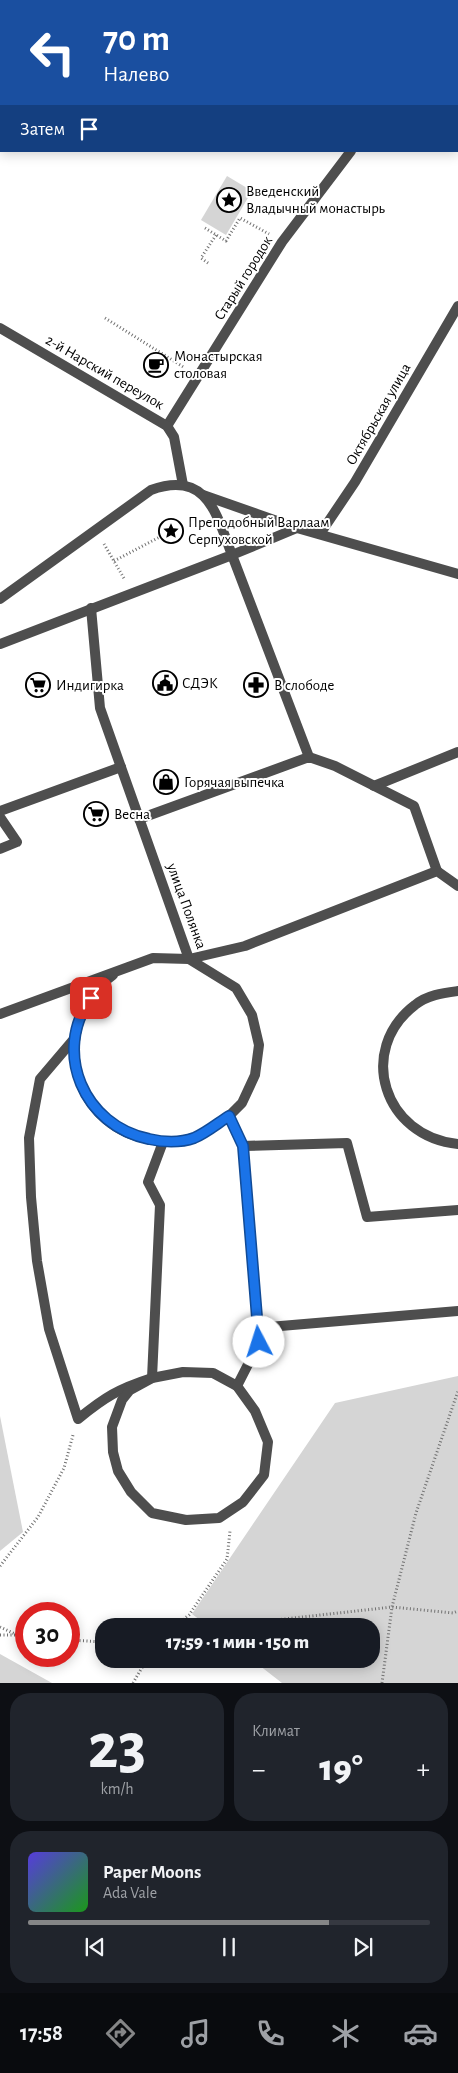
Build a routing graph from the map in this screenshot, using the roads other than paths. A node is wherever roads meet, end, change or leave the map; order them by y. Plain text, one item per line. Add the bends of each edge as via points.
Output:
1 (350, 152) edge
2 (458, 306) edge
3 (0, 328) edge
4 (167, 426) junction
5 (183, 485) junction
6 (203, 495) junction
7 (297, 528) junction
8 (320, 534) junction
9 (232, 555) junction
10 (458, 574) edge
11 (0, 599) edge
12 (91, 608) junction
13 (0, 644) edge
14 (458, 752) edge
15 (309, 757) junction
16 (121, 767) junction
17 (374, 786) junction
18 (0, 810) edge
19 (0, 816) edge
20 (139, 819) junction
21 (0, 849) edge
22 (437, 871) junction
23 (458, 886) edge
24 (189, 959) junction
25 (124, 967) junction
26 (458, 990) edge
27 (0, 1014) edge
28 (74, 1039) junction
29 (229, 1116) junction
30 (163, 1142) junction
31 (458, 1144) edge
32 (243, 1146) junction
33 (458, 1210) edge
34 (458, 1311) edge
35 (258, 1328) junction
36 (152, 1378) junction
37 (237, 1386) junction

1 - 4 street, Старый городок via 282,242
2 - 8 street, Октябрьская улица via 355,482
3 - 4 street, 2-й Нарский переулок
4 - 5 street, 2-й Нарский переулок via 174,437
5 - 6 street
5 - 11 street via 168,484 152,490
6 - 7 street
6 - 9 street via 216,513
7 - 8 street
7 - 9 street
8 - 10 street
9 - 12 street
9 - 15 street
12 - 13 street
12 - 16 street, улица Полянка via 100,708
14 - 17 street
15 - 17 street
15 - 20 street
16 - 18 street
16 - 20 street, улица Полянка
17 - 22 street via 414,806
19 - 21 street via 17,842
20 - 24 street, улица Полянка
22 - 23 street
22 - 24 street via 245,946
24 - 25 street via 153,958
24 - 29 street, улица Полянка via 236,988 252,1015 259,1045 256,1076 242,1103
25 - 27 street
25 - 28 street via 99,985 82,1010
26 - 31 street via 438,993 416,1004 398,1022 387,1044 383,1068 387,1092 399,1114 417,1131 441,1142
28 - 30 street, улица Полянка via 76,1070 87,1098 97,1110 107,1121 133,1136
28 - 36 street via 40,1079 29,1138 37,1261 49,1329 78,1419 105,1397
29 - 30 street, улица Полянка via 193,1138
29 - 32 street
30 - 36 street via 148,1182 160,1205
32 - 33 street via 348,1143 366,1217
32 - 35 street
34 - 35 street
35 - 37 street via 259,1342
36 - 37 street via 183,1372 213,1373
36 - 37 street via 130,1390 122,1400 112,1427 113,1452 118,1472 131,1492 152,1513 186,1520 219,1518 243,1502 264,1475 268,1442 255,1411

